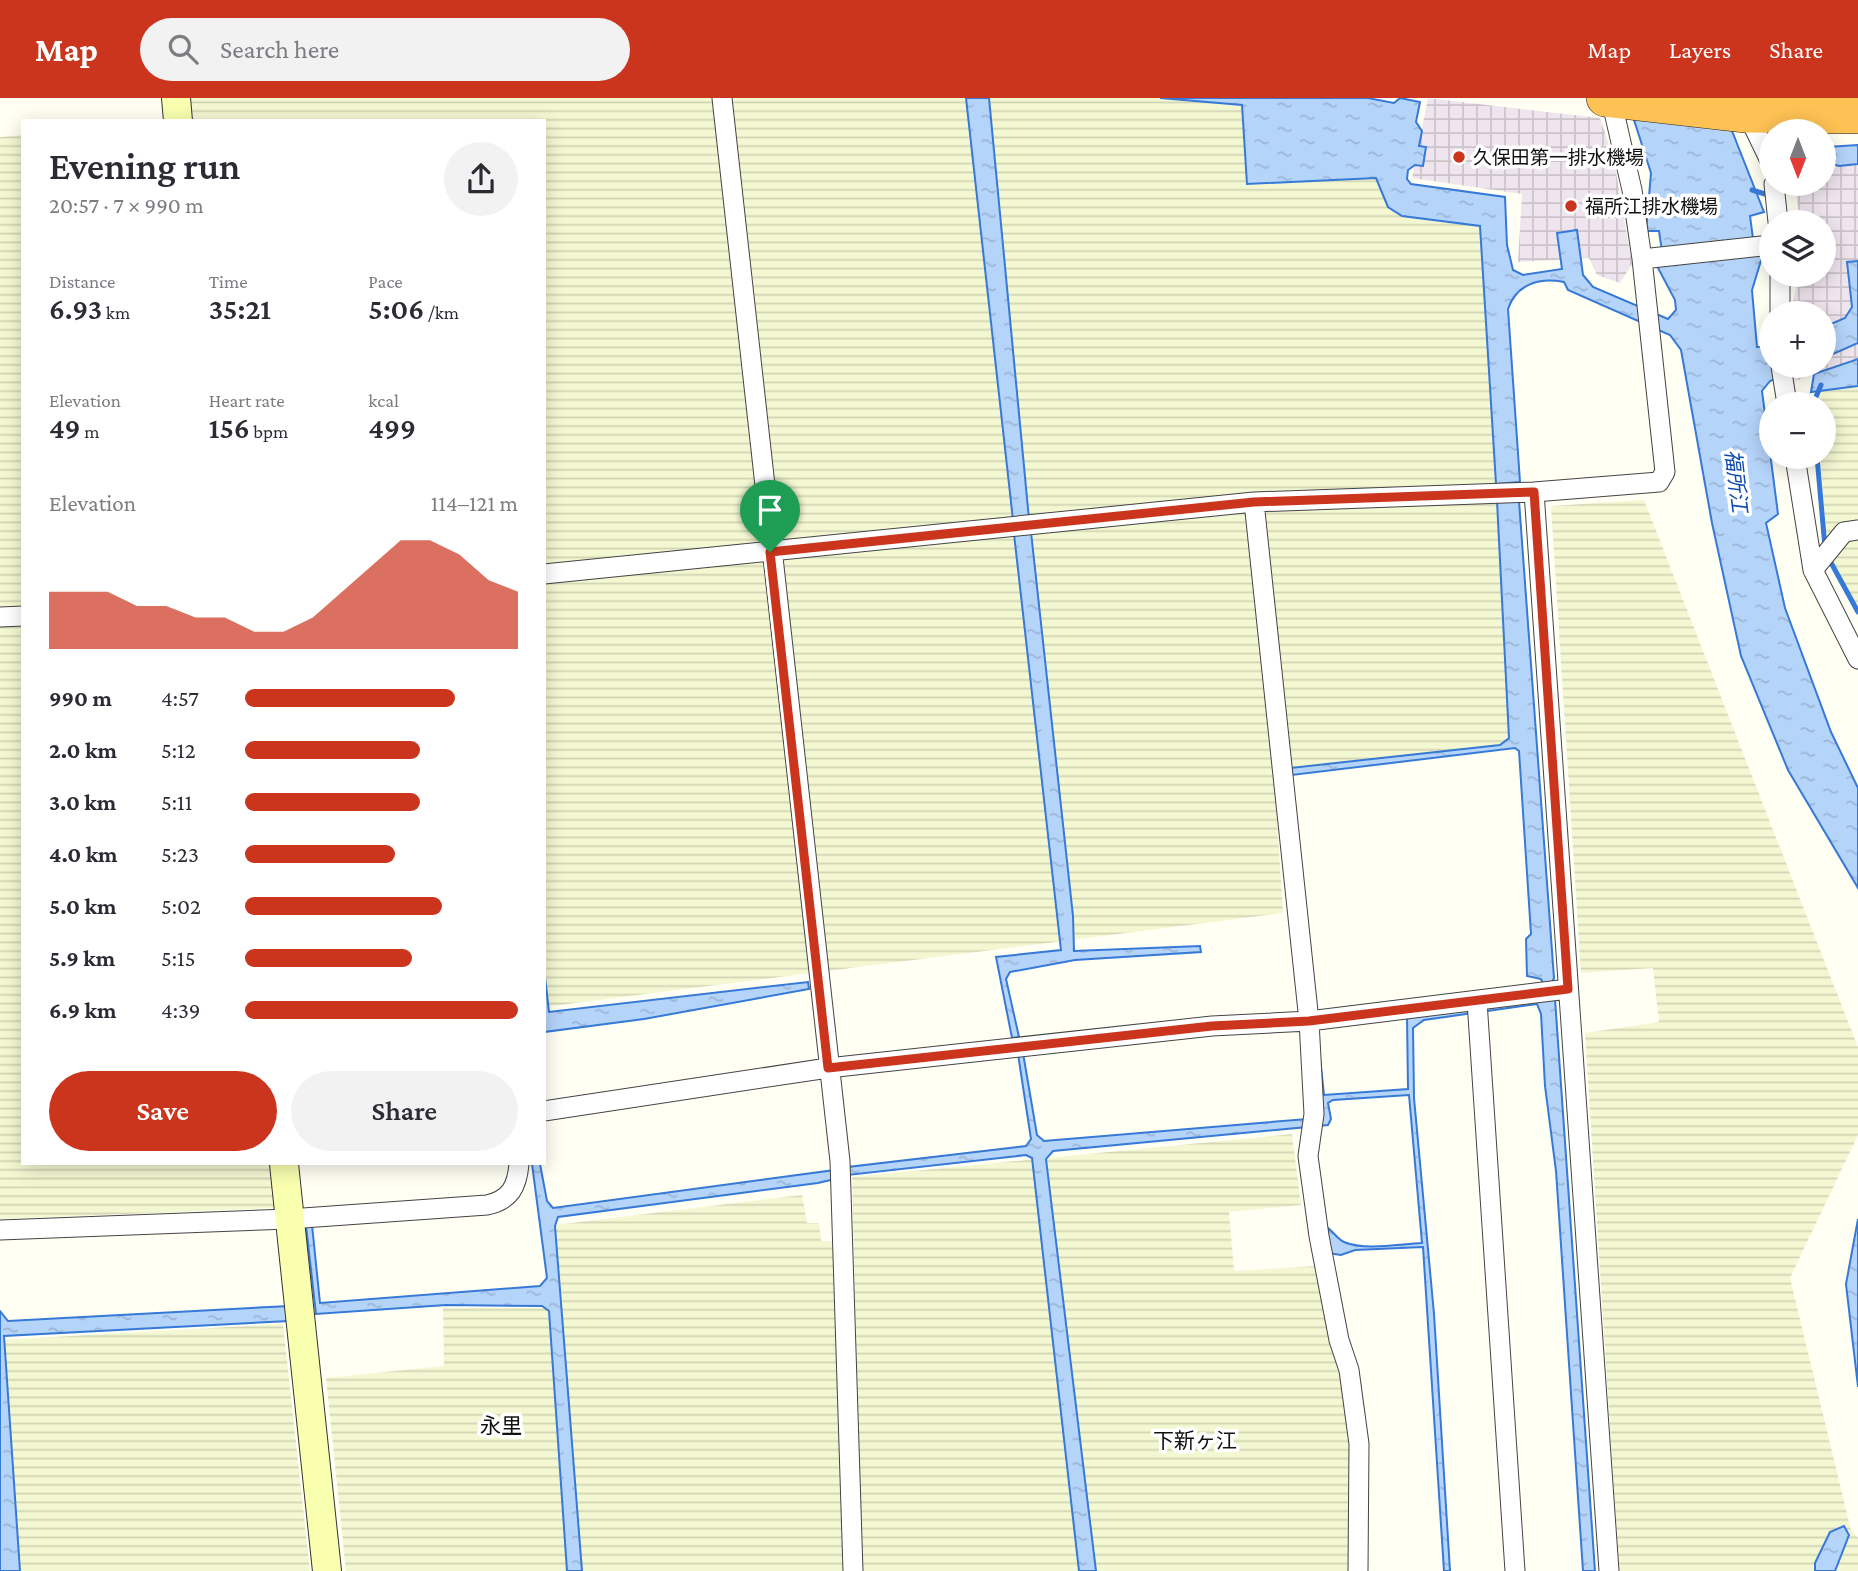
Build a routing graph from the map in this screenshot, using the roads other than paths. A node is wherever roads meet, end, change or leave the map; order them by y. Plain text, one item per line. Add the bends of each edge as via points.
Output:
1 (176, 98) edge
2 (722, 98) edge
3 (1605, 98) edge
4 (1611, 99) edge
5 (1744, 106) edge
6 (1858, 115) edge
7 (178, 119) edge
8 (1759, 138) edge
9 (1759, 246) edge
10 (1650, 258) junction
11 (1797, 469) edge
12 (1534, 492) junction
13 (1254, 502) junction
14 (1858, 530) edge
15 (770, 552) junction
16 (1813, 570) junction
17 (546, 574) edge
18 (21, 616) edge
19 (0, 617) edge
20 (1858, 659) edge
21 (1568, 989) junction
22 (1477, 1001) junction
23 (1309, 1021) junction
24 (828, 1068) junction
25 (546, 1111) edge
26 (284, 1165) edge
27 (519, 1165) edge
28 (289, 1219) junction
29 (0, 1230) edge
30 (327, 1571) edge
31 (853, 1571) edge
32 (1358, 1571) edge
33 (1515, 1571) edge
34 (1609, 1571) edge

1 - 7 street
2 - 15 street
3 - 4 highway
4 - 5 highway
4 - 10 street
5 - 6 highway
5 - 8 street
9 - 10 street
10 - 12 street via 1647,306 1665,472 1659,482
11 - 16 street
12 - 13 street
12 - 21 street
13 - 15 street
13 - 23 street
14 - 16 street via 1844,532
15 - 17 street
15 - 24 street
16 - 20 street
18 - 19 street
21 - 22 street
21 - 34 street
22 - 23 street
22 - 33 street
23 - 24 street via 1212,1026
23 - 32 street via 1314,1114 1308,1156 1359,1444
24 - 25 street
24 - 31 street via 843,1201
26 - 28 street
27 - 28 street via 512,1193 500,1202
28 - 29 street
28 - 30 street

